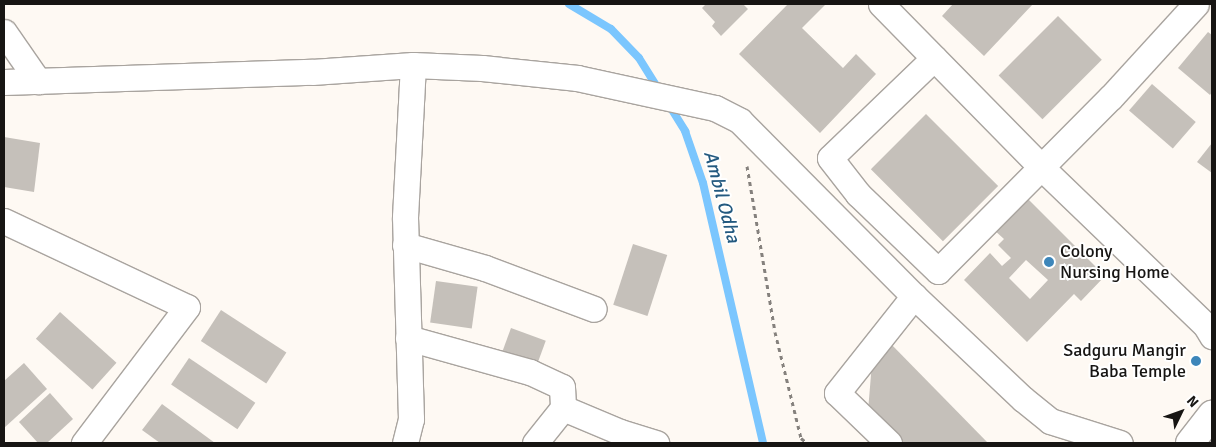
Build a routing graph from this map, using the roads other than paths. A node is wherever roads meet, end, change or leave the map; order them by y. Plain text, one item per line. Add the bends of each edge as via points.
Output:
1 (881, 4) edge
2 (1196, 4) edge
3 (4, 32) edge
4 (934, 58) junction
5 (413, 65) junction
6 (38, 81) junction
7 (4, 82) edge
8 (1041, 167) junction
9 (4, 221) edge
10 (405, 245) junction
11 (914, 296) junction
12 (594, 309) dead end
13 (1212, 336) edge
14 (408, 338) junction
15 (563, 408) junction
16 (1212, 415) edge
17 (84, 443) edge
18 (404, 443) edge
19 (535, 443) edge
20 (656, 443) edge
21 (888, 443) edge
22 (1120, 443) edge
23 (1190, 443) edge

1 - 4 street
2 - 8 street
3 - 6 street
4 - 8 street
4 - 8 street via 830,158 858,194 938,271
5 - 6 street via 312,72
5 - 10 street
5 - 11 street via 577,78 715,108 740,121
6 - 7 street
8 - 13 street via 1206,326
9 - 17 street via 187,307
10 - 12 street via 486,268
10 - 14 street
11 - 21 street via 837,393
11 - 22 street via 1023,399 1050,420
14 - 15 street via 530,372 562,387
14 - 18 street via 410,419
15 - 19 street
15 - 20 street
16 - 23 main road

